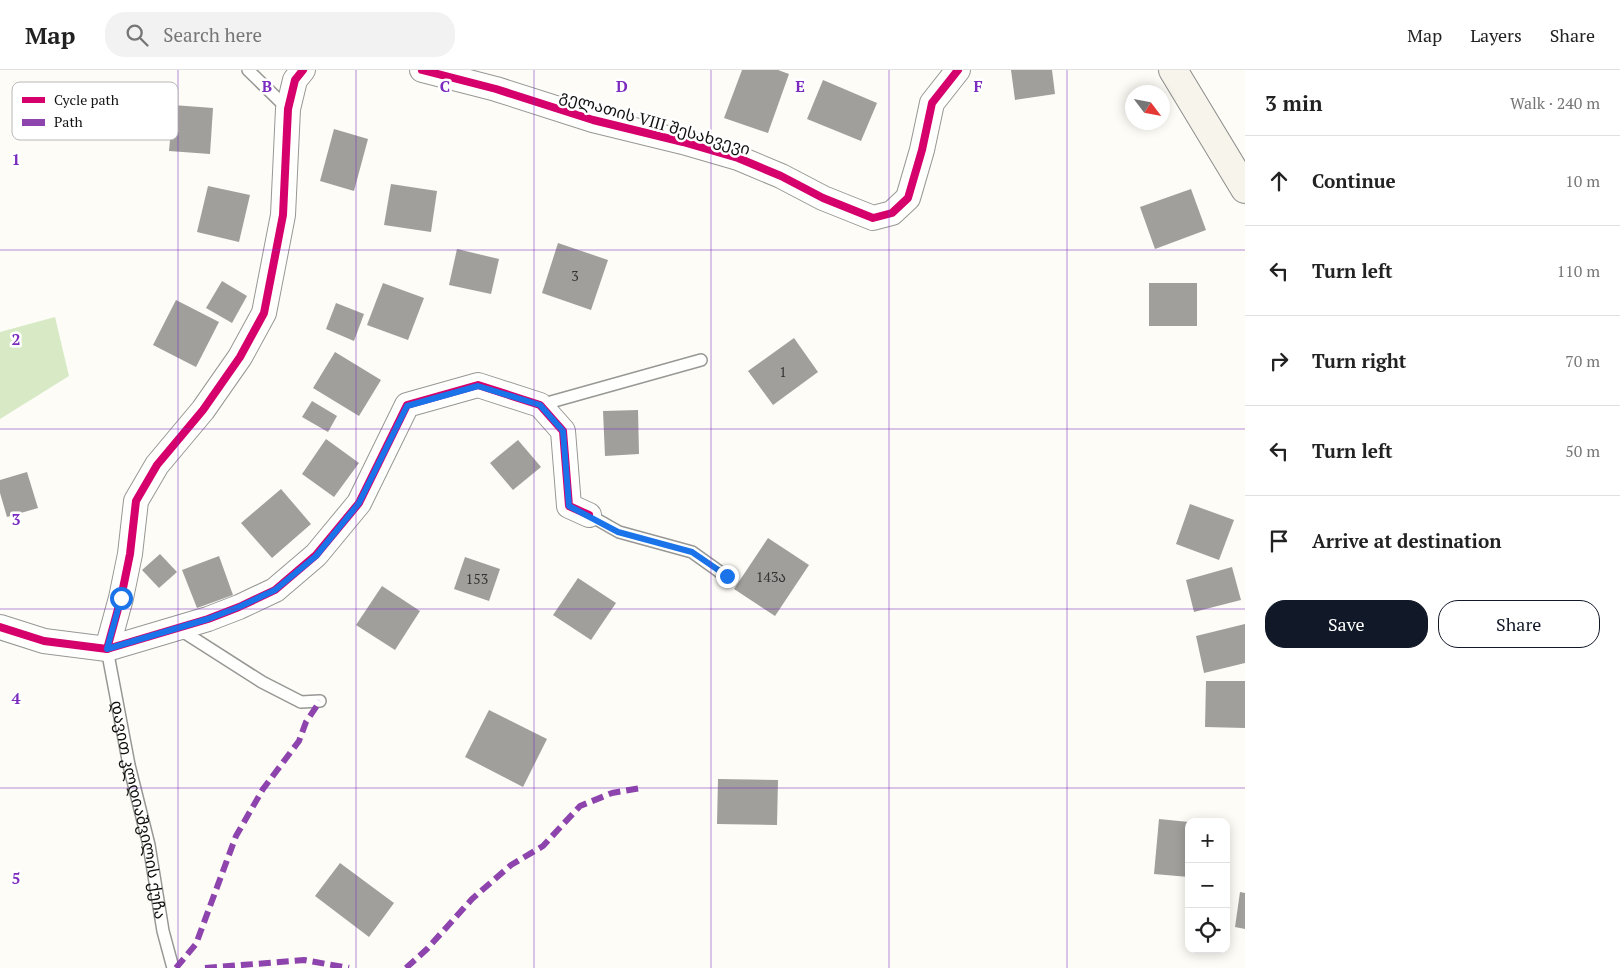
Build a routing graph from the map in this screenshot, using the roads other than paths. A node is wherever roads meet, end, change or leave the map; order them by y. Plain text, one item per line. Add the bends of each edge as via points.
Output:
1 (248, 70) edge
2 (303, 70) edge
3 (422, 70) edge
4 (958, 70) edge
5 (1173, 70) edge
6 (288, 110) junction
7 (1245, 189) edge
8 (701, 360) dead end
9 (540, 405) junction
10 (589, 516) joint
11 (727, 576) dead end
12 (0, 627) edge
13 (178, 628) junction
14 (107, 649) junction
15 (320, 701) dead end
16 (174, 968) edge

1 - 6 lane
2 - 6 street, დავით კლდიაშვილის ქუჩა via 295,80
3 - 4 street, გელათის VIII შესახვევი via 738,158 873,218 892,213 908,198 932,104
5 - 7 main road
6 - 14 street, დავით კლდიაშვილის ქუჩა via 283,215 264,312 240,357 203,410 157,465 136,501 130,554
8 - 9 lane
9 - 10 street via 563,431 569,506
9 - 13 street via 478,386 407,406 359,503 316,556 275,590 239,607
10 - 11 lane via 618,532 692,552
12 - 14 street via 44,641
13 - 14 street
13 - 15 lane via 247,673 301,702
14 - 16 lane, დავით კლდიაშვილის ქუჩა

